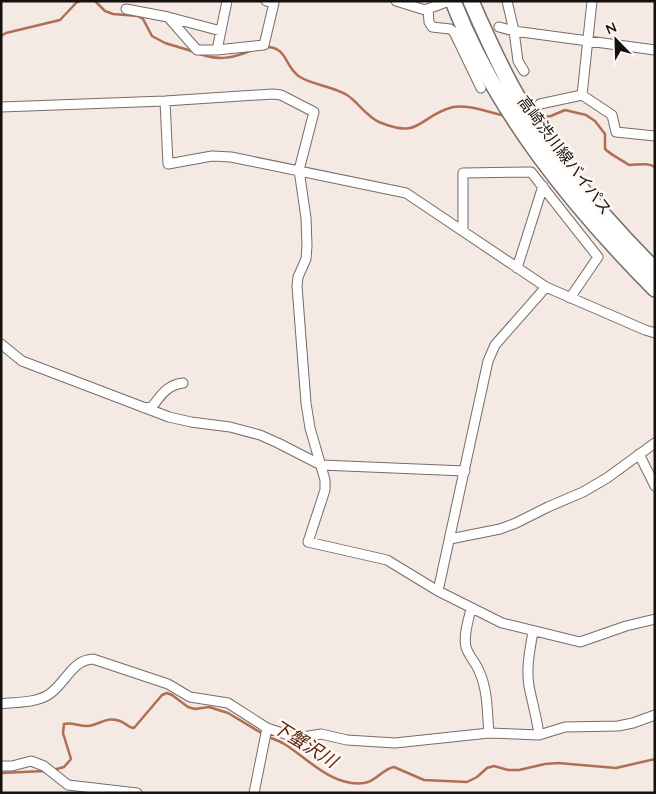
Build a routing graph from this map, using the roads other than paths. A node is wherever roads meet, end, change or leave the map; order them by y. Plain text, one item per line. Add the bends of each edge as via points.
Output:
1 (227, 1) edge
2 (266, 1) edge
3 (396, 1) edge
4 (451, 1) edge
5 (471, 1) edge
6 (507, 1) edge
7 (592, 1) edge
8 (126, 9) dead end
9 (428, 9) junction
10 (168, 17) junction
11 (499, 27) dead end
12 (221, 30) junction
13 (514, 31) junction
14 (588, 41) junction
15 (217, 50) junction
16 (655, 50) edge
17 (524, 71) dead end
18 (489, 89) junction
19 (582, 95) junction
20 (165, 100) junction
21 (540, 104) dead end
22 (1, 107) edge
23 (655, 136) edge
24 (299, 170) junction
25 (543, 186) junction
26 (462, 231) junction
27 (517, 268) junction
28 (655, 270) edge
29 (546, 287) junction
30 (655, 289) edge
31 (570, 298) junction
32 (655, 332) edge
33 (1, 344) edge
34 (183, 383) dead end
35 (144, 408) junction
36 (655, 443) edge
37 (639, 454) junction
38 (321, 465) junction
39 (465, 471) junction
40 (655, 486) edge
41 (450, 539) junction
42 (438, 591) junction
43 (471, 608) junction
44 (655, 619) edge
45 (533, 632) junction
46 (1, 704) edge
47 (655, 715) edge
48 (267, 728) junction
49 (489, 733) junction
50 (539, 735) junction
51 (1, 766) edge
52 (68, 789) edge
53 (137, 793) edge
54 (254, 793) edge

1 - 12 street
2 - 15 street via 274,3 264,44
3 - 9 street
4 - 9 street
4 - 18 main road, 高崎渋川線バイパス
5 - 28 main road, 高崎渋川線バイパス via 511,85 538,130 587,197
6 - 13 street
7 - 14 street
8 - 10 street
9 - 18 street via 432,26 454,32
10 - 12 street
10 - 15 street via 197,50
11 - 13 street
12 - 15 street
13 - 14 street
13 - 17 street via 518,61
14 - 16 street
14 - 19 street
18 - 30 main road, 高崎渋川線バイパス via 610,244
19 - 21 street
19 - 23 street via 612,115 616,132
20 - 22 street
20 - 24 street via 168,164 212,156
20 - 24 street via 282,95 314,112
24 - 26 street via 406,193
24 - 38 street via 307,246 297,286 306,403
25 - 26 street via 531,172 463,173
25 - 27 street
25 - 31 street via 598,257
26 - 27 street
27 - 29 street
29 - 31 street
29 - 39 street via 491,352
31 - 32 street
33 - 35 street via 22,361
34 - 35 street via 166,388 152,407
35 - 38 street via 179,420 260,435
36 - 37 street
37 - 40 street
37 - 41 street via 599,483 516,523
38 - 39 street
38 - 42 street via 325,490 308,542 387,560
39 - 41 street
41 - 42 street
42 - 43 street
43 - 45 street via 502,623
43 - 49 street via 466,648 479,669 486,692
44 - 45 street via 580,642
45 - 50 street via 528,658 529,686
46 - 48 street via 47,696 78,664 93,659 168,684 190,697 228,702
47 - 50 street via 618,726 565,727
48 - 49 street via 297,738 321,734 347,740 395,743
48 - 54 street
49 - 50 street
51 - 52 street via 31,761 44,766
52 - 53 street

